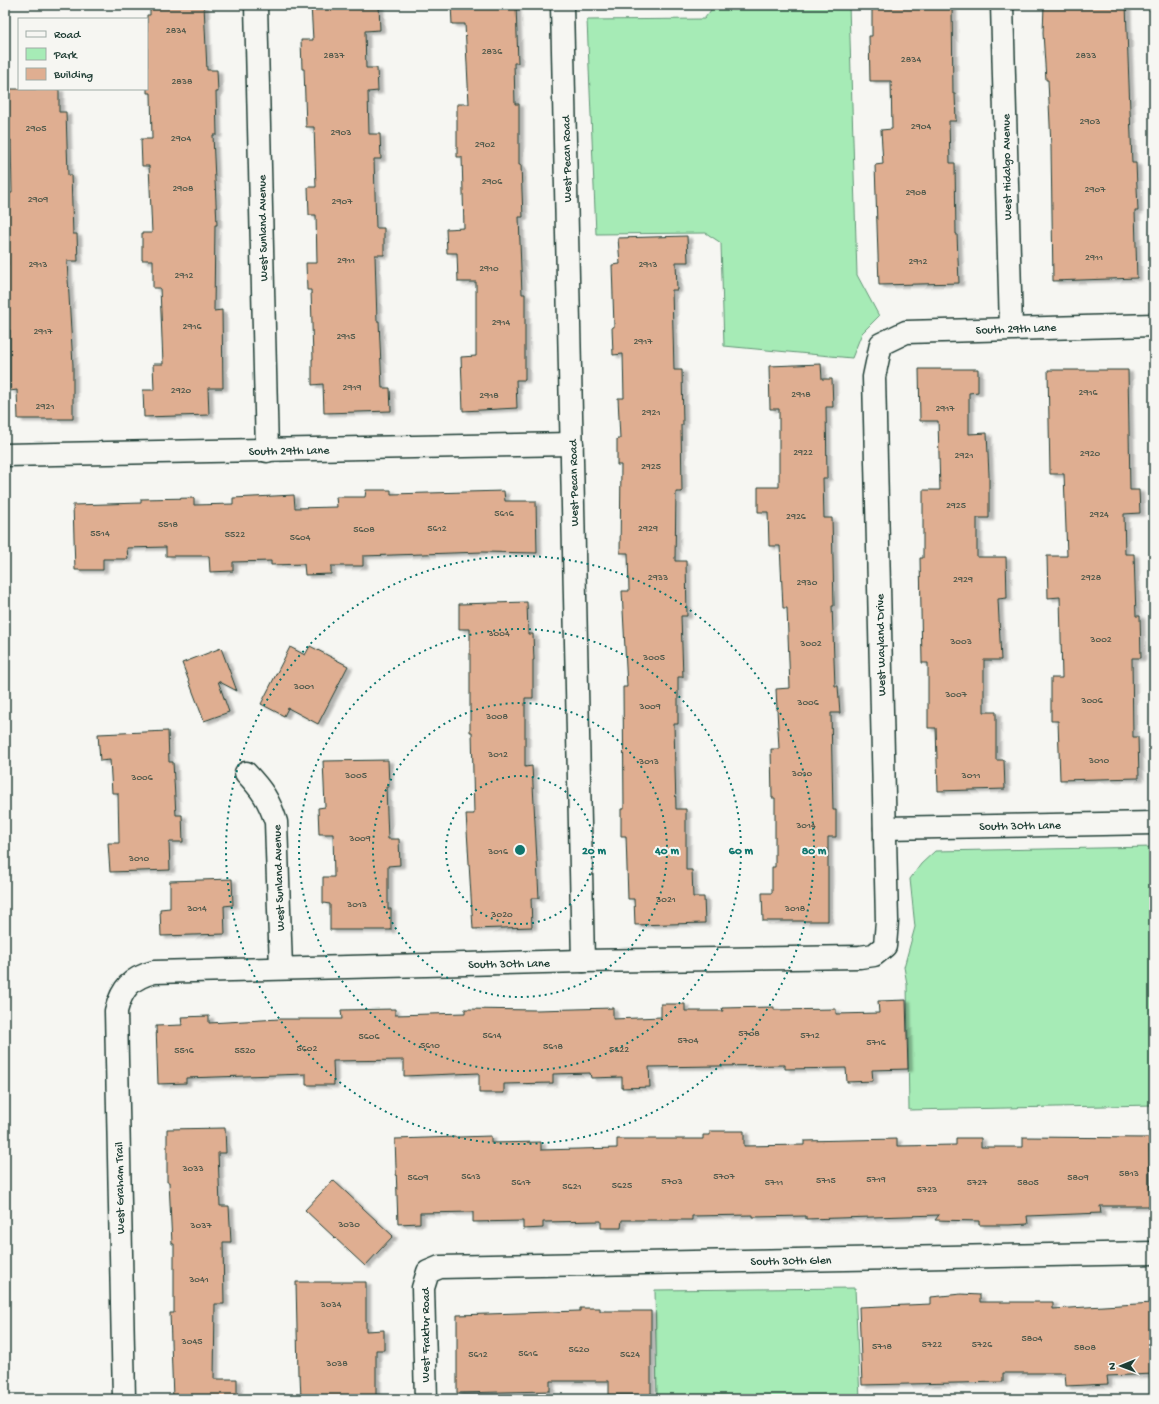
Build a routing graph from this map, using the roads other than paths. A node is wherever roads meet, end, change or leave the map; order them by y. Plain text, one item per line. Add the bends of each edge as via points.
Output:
1 (256, 5) edge
2 (562, 5) edge
3 (1002, 5) edge
4 (1154, 325) edge
5 (1011, 328) junction
6 (881, 344) joint
7 (572, 444) junction
8 (267, 451) junction
9 (5, 455) edge
10 (246, 773) dead end
11 (1154, 823) edge
12 (885, 828) junction
13 (885, 946) joint
14 (583, 961) junction
15 (281, 968) junction
16 (131, 981) joint
17 (1154, 1253) edge
18 (428, 1272) joint
19 (124, 1399) edge
20 (426, 1399) edge

1 - 8 street, West Sunland Avenue
2 - 7 street, West Pecan Road
3 - 5 street, West Hidalgo Avenue
4 - 5 street, South 29th Lane
5 - 6 street, South 29th Lane via 906,332
6 - 12 street, West Wayland Drive via 874,377
7 - 8 street, South 29th Lane
7 - 14 street, West Pecan Road
8 - 9 street, South 29th Lane
10 - 15 street, West Sunland Avenue via 270,802 276,822
11 - 12 street, South 30th Lane
12 - 13 street, West Wayland Drive
13 - 14 street, South 30th Lane via 874,955 860,957
14 - 15 street, South 30th Lane
15 - 16 street, South 30th Lane via 154,972
16 - 19 street, West Graham Trail via 118,1001 116,1011
17 - 18 street, South 30th Glen via 440,1267
18 - 20 street, West Fraktur Road via 423,1288

